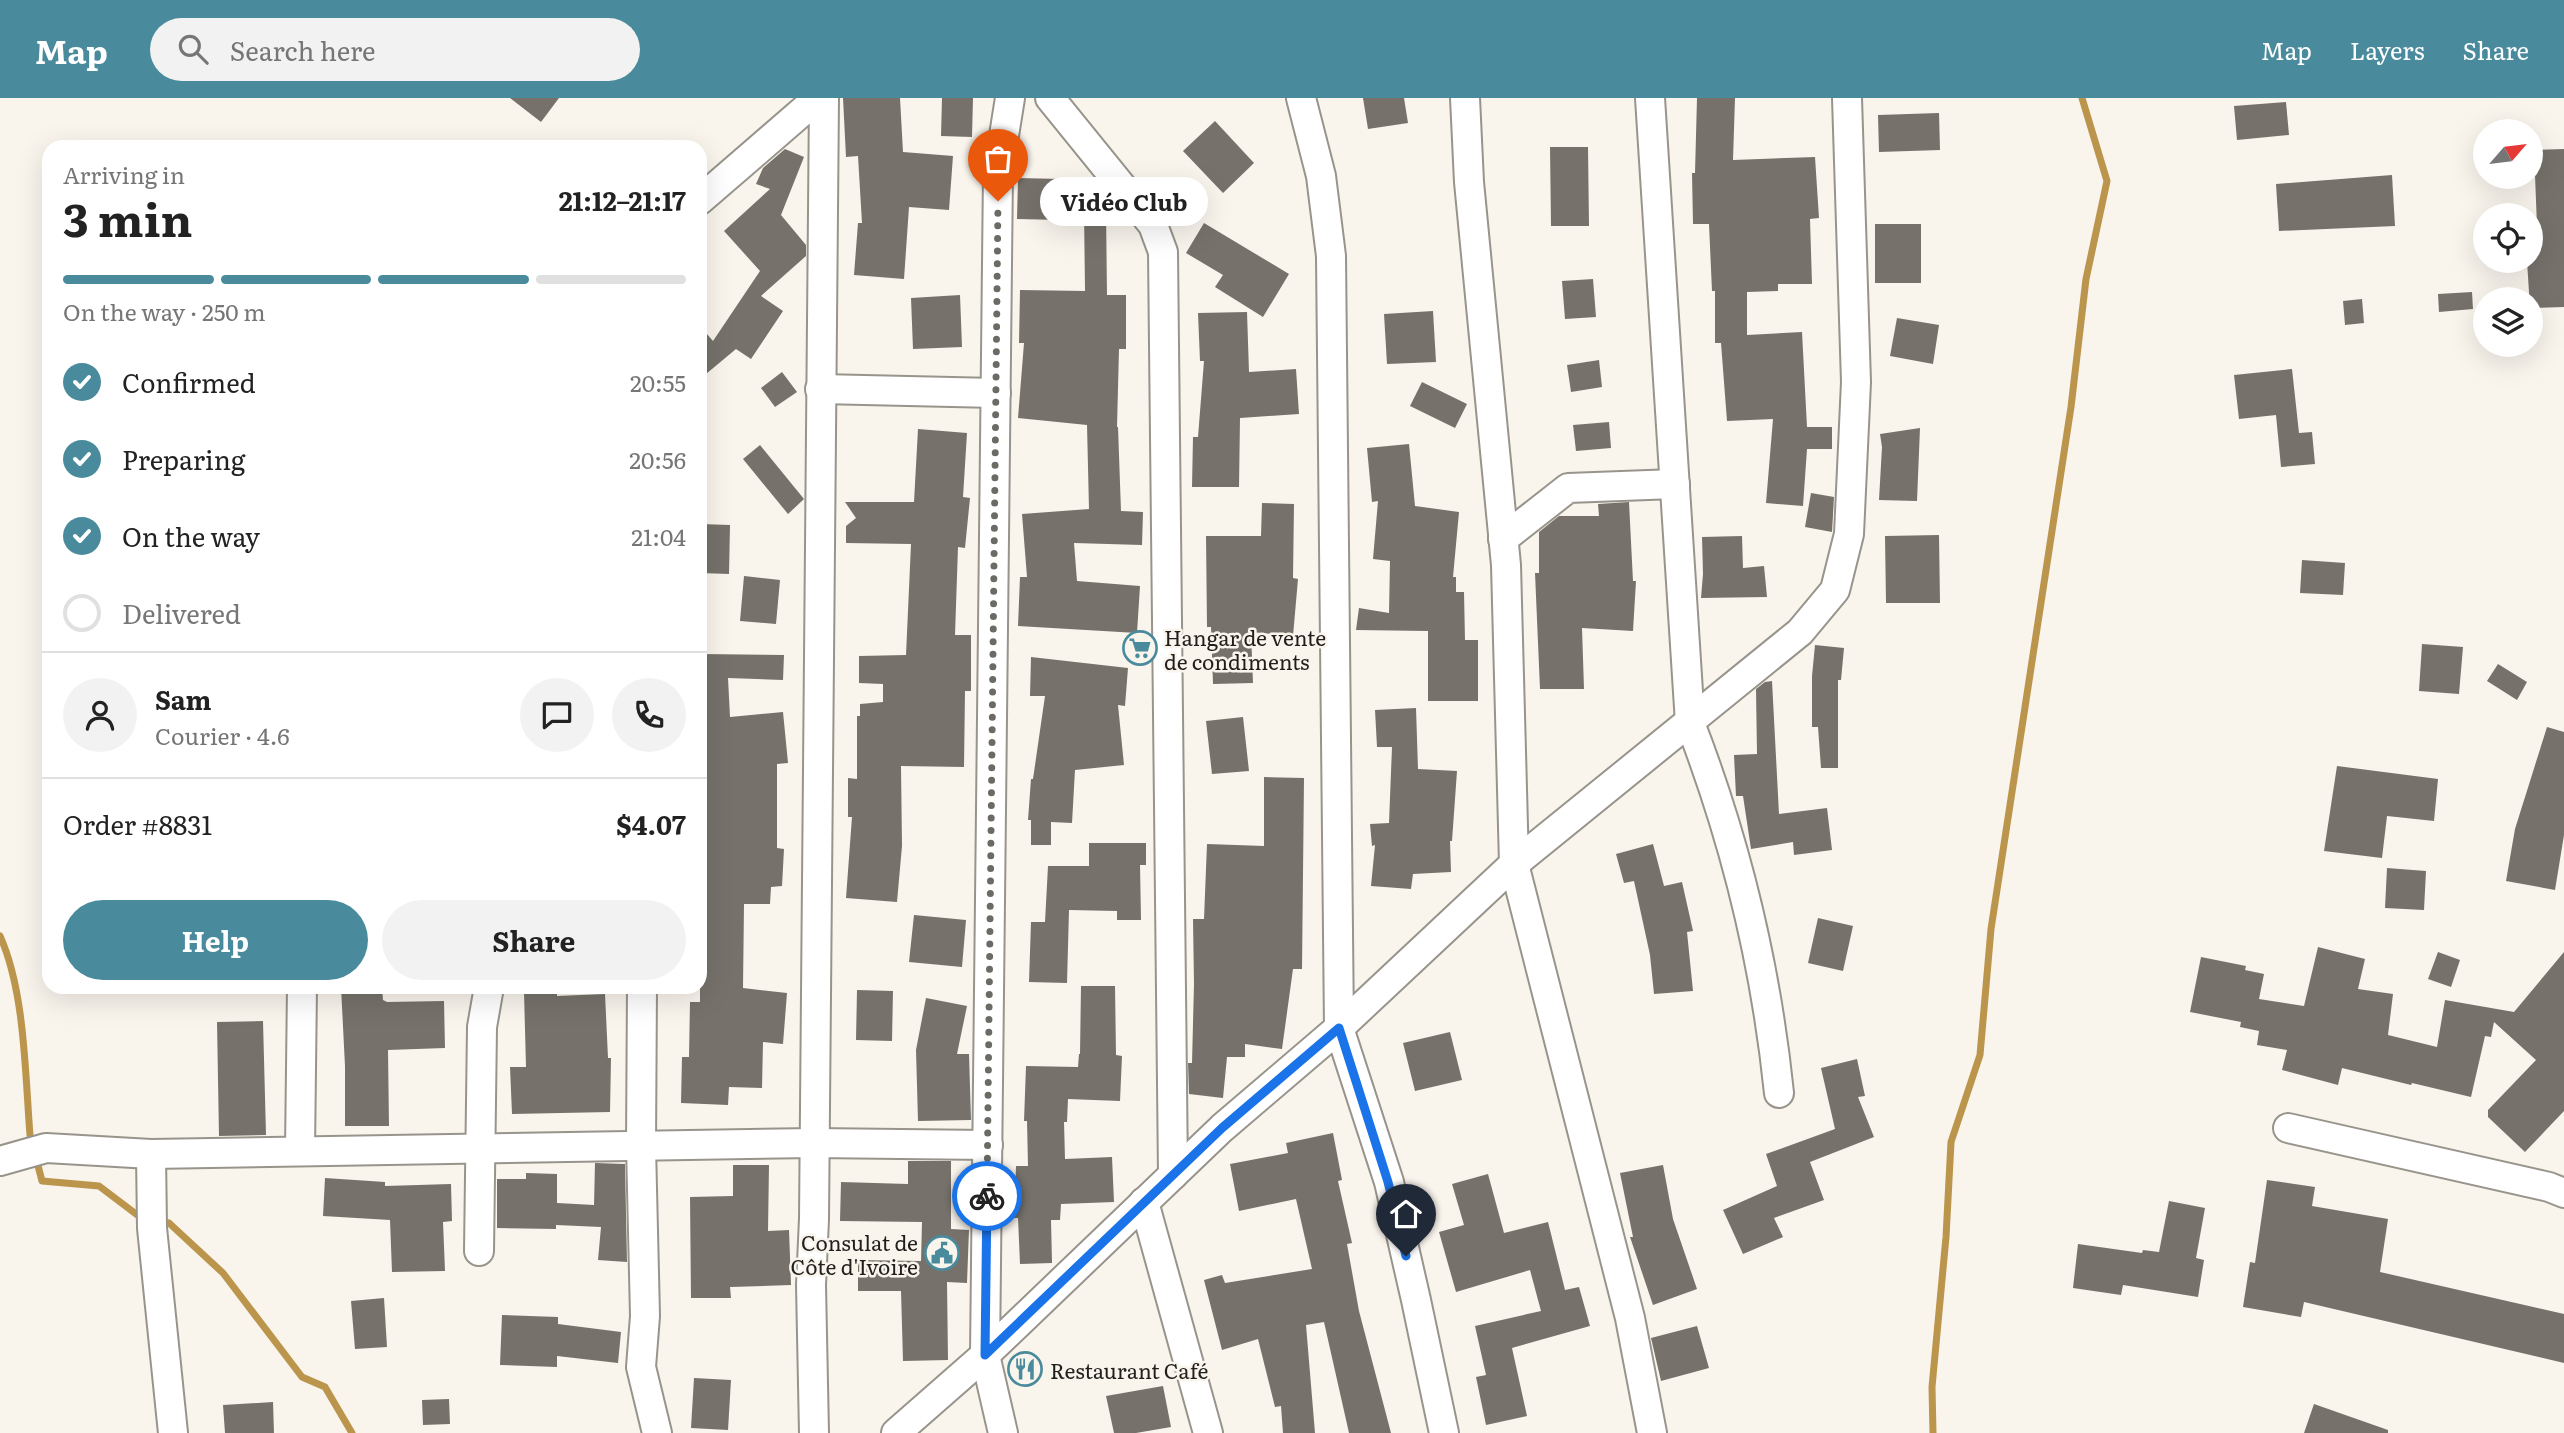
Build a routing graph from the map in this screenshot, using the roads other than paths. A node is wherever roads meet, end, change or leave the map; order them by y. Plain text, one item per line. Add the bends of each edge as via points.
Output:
1 (818, 98) edge
2 (824, 98) edge
3 (1010, 98) edge
4 (1050, 98) edge
5 (1301, 98) edge
6 (1465, 98) edge
7 (1650, 98) edge
8 (1847, 98) edge
9 (707, 194) edge
10 (820, 389) junction
11 (996, 393) junction
12 (1675, 484) junction
13 (1503, 539) junction
14 (1690, 723) junction
15 (1514, 864) junction
16 (302, 994) edge
17 (488, 994) edge
18 (642, 994) edge
19 (1339, 1028) junction
20 (1779, 1093) dead end
21 (2288, 1128) dead end
22 (814, 1143) junction
23 (988, 1145) junction
24 (641, 1146) junction
25 (479, 1149) junction
26 (300, 1152) junction
27 (151, 1154) junction
28 (22, 1155) edge
29 (1173, 1175) junction
30 (2564, 1193) edge
31 (1144, 1202) junction
32 (479, 1251) dead end
33 (985, 1355) junction
34 (173, 1433) edge
35 (657, 1433) edge
36 (814, 1433) edge
37 (896, 1433) edge
38 (1003, 1433) edge
39 (1208, 1433) edge
40 (1444, 1433) edge
41 (1652, 1433) edge

1 - 9 street
2 - 10 street
3 - 11 street via 998,173
4 - 29 street via 1153,225 1163,252
5 - 19 street via 1321,176 1331,256
6 - 13 street
7 - 12 street
8 - 14 street via 1856,382 1849,534 1835,590 1800,632
10 - 11 street
10 - 22 street
11 - 23 street
12 - 13 street via 1568,488
12 - 14 street
13 - 15 street
14 - 15 street
14 - 20 street via 1733,851 1755,941
15 - 19 street
15 - 41 street via 1630,1318
16 - 26 street
17 - 25 street via 482,1027
18 - 24 street
19 - 29 street
19 - 40 street via 1388,1182
21 - 30 street
22 - 23 street
22 - 24 street
22 - 36 street
23 - 33 street
24 - 25 street
24 - 35 street via 645,1316 641,1367
25 - 26 street
25 - 32 street
26 - 27 street
27 - 28 street
27 - 34 street
29 - 31 street
31 - 33 street
31 - 39 street
33 - 37 street
33 - 38 street

